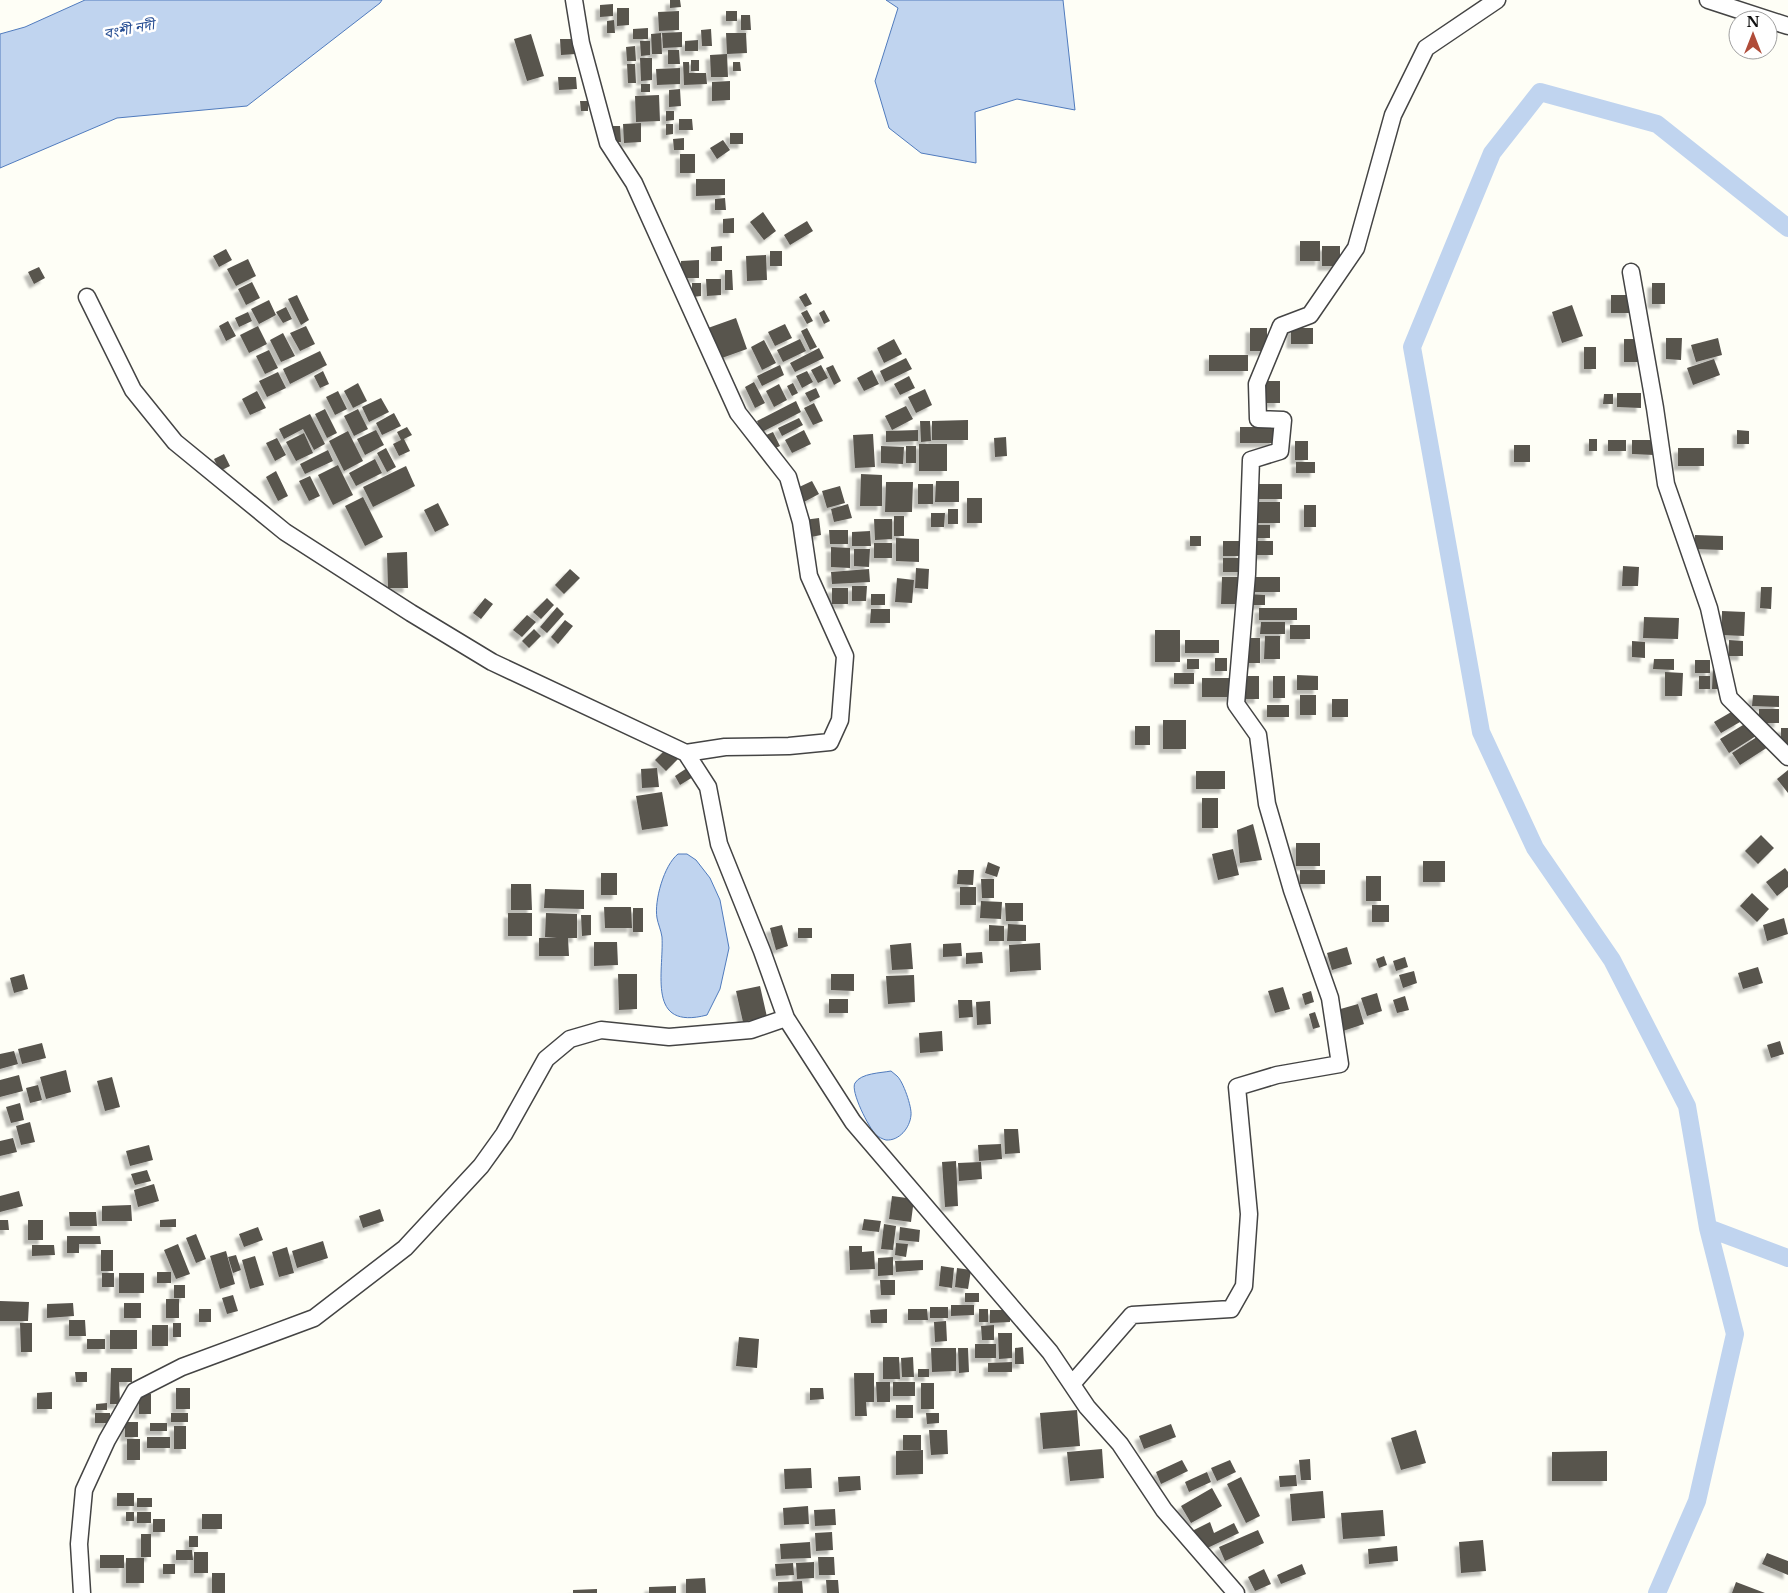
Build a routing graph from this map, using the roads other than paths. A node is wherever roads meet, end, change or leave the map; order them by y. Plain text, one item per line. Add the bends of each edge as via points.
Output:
1 (574, 0) edge
2 (1497, 0) edge
3 (1708, 0) edge
4 (1788, 26) edge
5 (1631, 272) dead end
6 (87, 298) dead end
7 (686, 753) junction
8 (1788, 757) edge
9 (786, 1018) junction
10 (1072, 1384) junction
11 (82, 1593) edge
12 (1236, 1593) edge

1 - 7 street via 581,43 608,143 634,183 738,413 788,477 801,522 809,576 845,656 840,720 830,742 725,747
2 - 10 street via 1426,48 1393,114 1356,248 1310,315 1281,326 1257,384 1258,419 1283,420 1280,451 1252,460 1236,704 1258,735 1267,804 1292,890 1330,998 1340,1064 1277,1075 1236,1087 1249,1214 1244,1286 1231,1309 1132,1315
3 - 4 street
5 - 8 street via 1656,408 1666,484 1709,608 1729,698
6 - 7 street via 133,390 176,442 285,532 492,662
7 - 9 street via 708,786 718,844
9 - 10 street via 853,1122 1050,1352
9 - 11 street via 751,1030 668,1037 601,1030 570,1039 546,1058 504,1134 481,1166 405,1248 314,1318 182,1366 135,1391 84,1490 79,1544
10 - 12 street via 1087,1407 1120,1444 1164,1510

